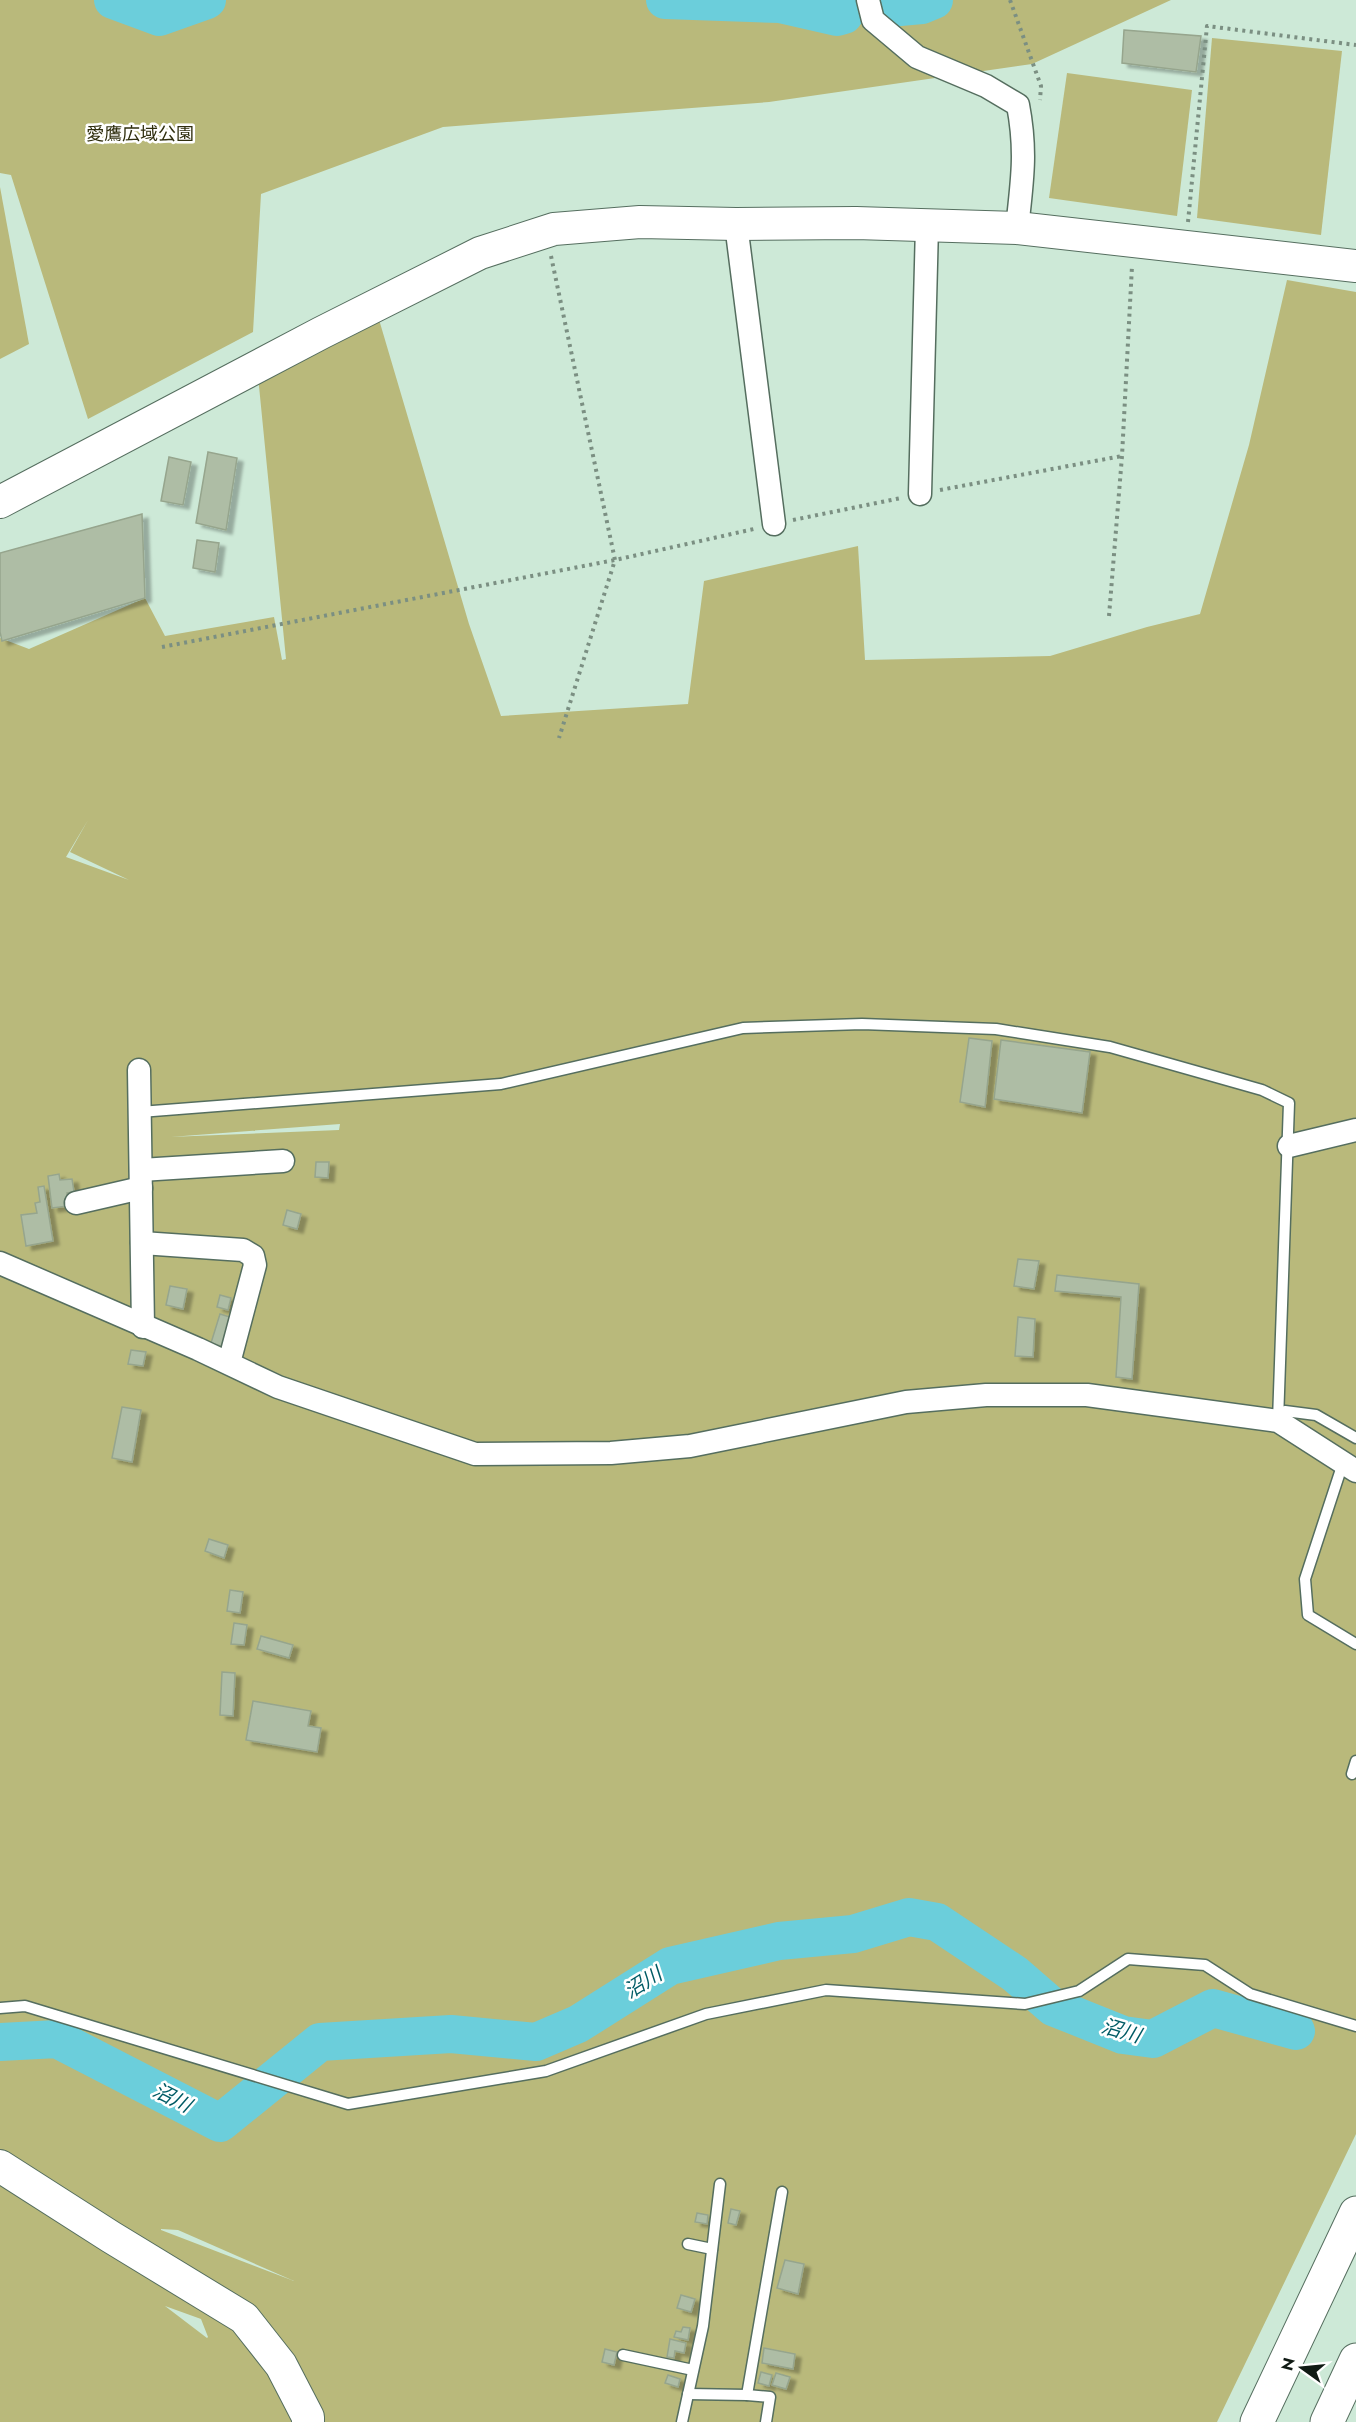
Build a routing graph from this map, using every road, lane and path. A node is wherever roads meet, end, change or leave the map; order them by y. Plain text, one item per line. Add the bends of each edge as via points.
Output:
1 (868, 0) edge
2 (1010, 0) edge
3 (1013, 8) dead end
4 (1356, 45) edge
5 (736, 224) junction
6 (1187, 224) dead end
7 (927, 226) junction
8 (1017, 228) junction
9 (546, 231) junction
10 (1134, 241) junction
11 (1356, 266) edge
12 (1122, 456) junction
13 (920, 494) junction
14 (0, 502) edge
15 (774, 524) junction
16 (615, 560) junction
17 (1109, 616) dead end
18 (162, 647) dead end
19 (559, 738) dead end
20 (139, 1070) dead end
21 (140, 1112) junction
22 (1356, 1130) edge
23 (1289, 1146) junction
24 (283, 1161) dead end
25 (141, 1179) junction
26 (76, 1203) dead end
27 (142, 1243) junction
28 (0, 1263) edge
29 (143, 1327) junction
30 (229, 1363) junction
31 (1278, 1421) junction
32 (1356, 1438) edge
33 (1350, 1467) edge
34 (1356, 1644) edge
35 (1356, 1761) edge
36 (1352, 1774) dead end
37 (0, 2008) edge
38 (1356, 2026) edge
39 (0, 2166) edge
40 (720, 2184) dead end
41 (782, 2192) dead end
42 (1356, 2213) edge
43 (688, 2244) dead end
44 (712, 2249) junction
45 (623, 2355) dead end
46 (1356, 2360) edge
47 (693, 2370) junction
48 (688, 2394) junction
49 (747, 2395) junction
50 (308, 2422) edge
51 (682, 2422) edge
52 (766, 2422) edge
53 (1257, 2422) edge
54 (1327, 2422) edge

1 - 8 street via 873,20 917,57 986,86 1018,105 1024,168
2 - 3 path
4 - 6 path via 1207,26
5 - 7 street
5 - 9 street via 640,222
5 - 15 street
7 - 8 street
7 - 13 street
8 - 10 street
9 - 14 street via 480,252
9 - 16 path
10 - 11 street
10 - 12 path
12 - 13 path
12 - 17 path
13 - 15 path
15 - 16 path
16 - 18 path
16 - 19 path
20 - 21 street
21 - 23 lane via 501,1084 743,1028 862,1024 996,1029 1110,1047 1252,1087 1289,1103
21 - 25 street
22 - 23 street
23 - 31 lane
24 - 25 street
25 - 26 street
25 - 27 street
27 - 29 street
27 - 30 street via 243,1250 253,1256 255,1265
28 - 29 street
29 - 30 street
30 - 31 street via 278,1387 476,1454 611,1454 690,1446 906,1402 986,1395 1087,1395
31 - 32 lane via 1285,1411 1316,1415
31 - 33 street
33 - 34 lane via 1305,1579 1305,1588 1308,1616
35 - 36 lane
37 - 38 lane via 25,2006 348,2104 546,2071 706,2014 826,1990 1025,2004 1079,1991 1128,1959 1205,1965 1250,1994
39 - 50 street via 244,2318 281,2365
40 - 44 lane
41 - 49 lane
42 - 53 highway
43 - 44 lane
44 - 47 lane via 703,2326
45 - 47 lane
46 - 54 highway
47 - 48 lane
48 - 49 lane
48 - 51 lane
49 - 52 lane via 770,2397

